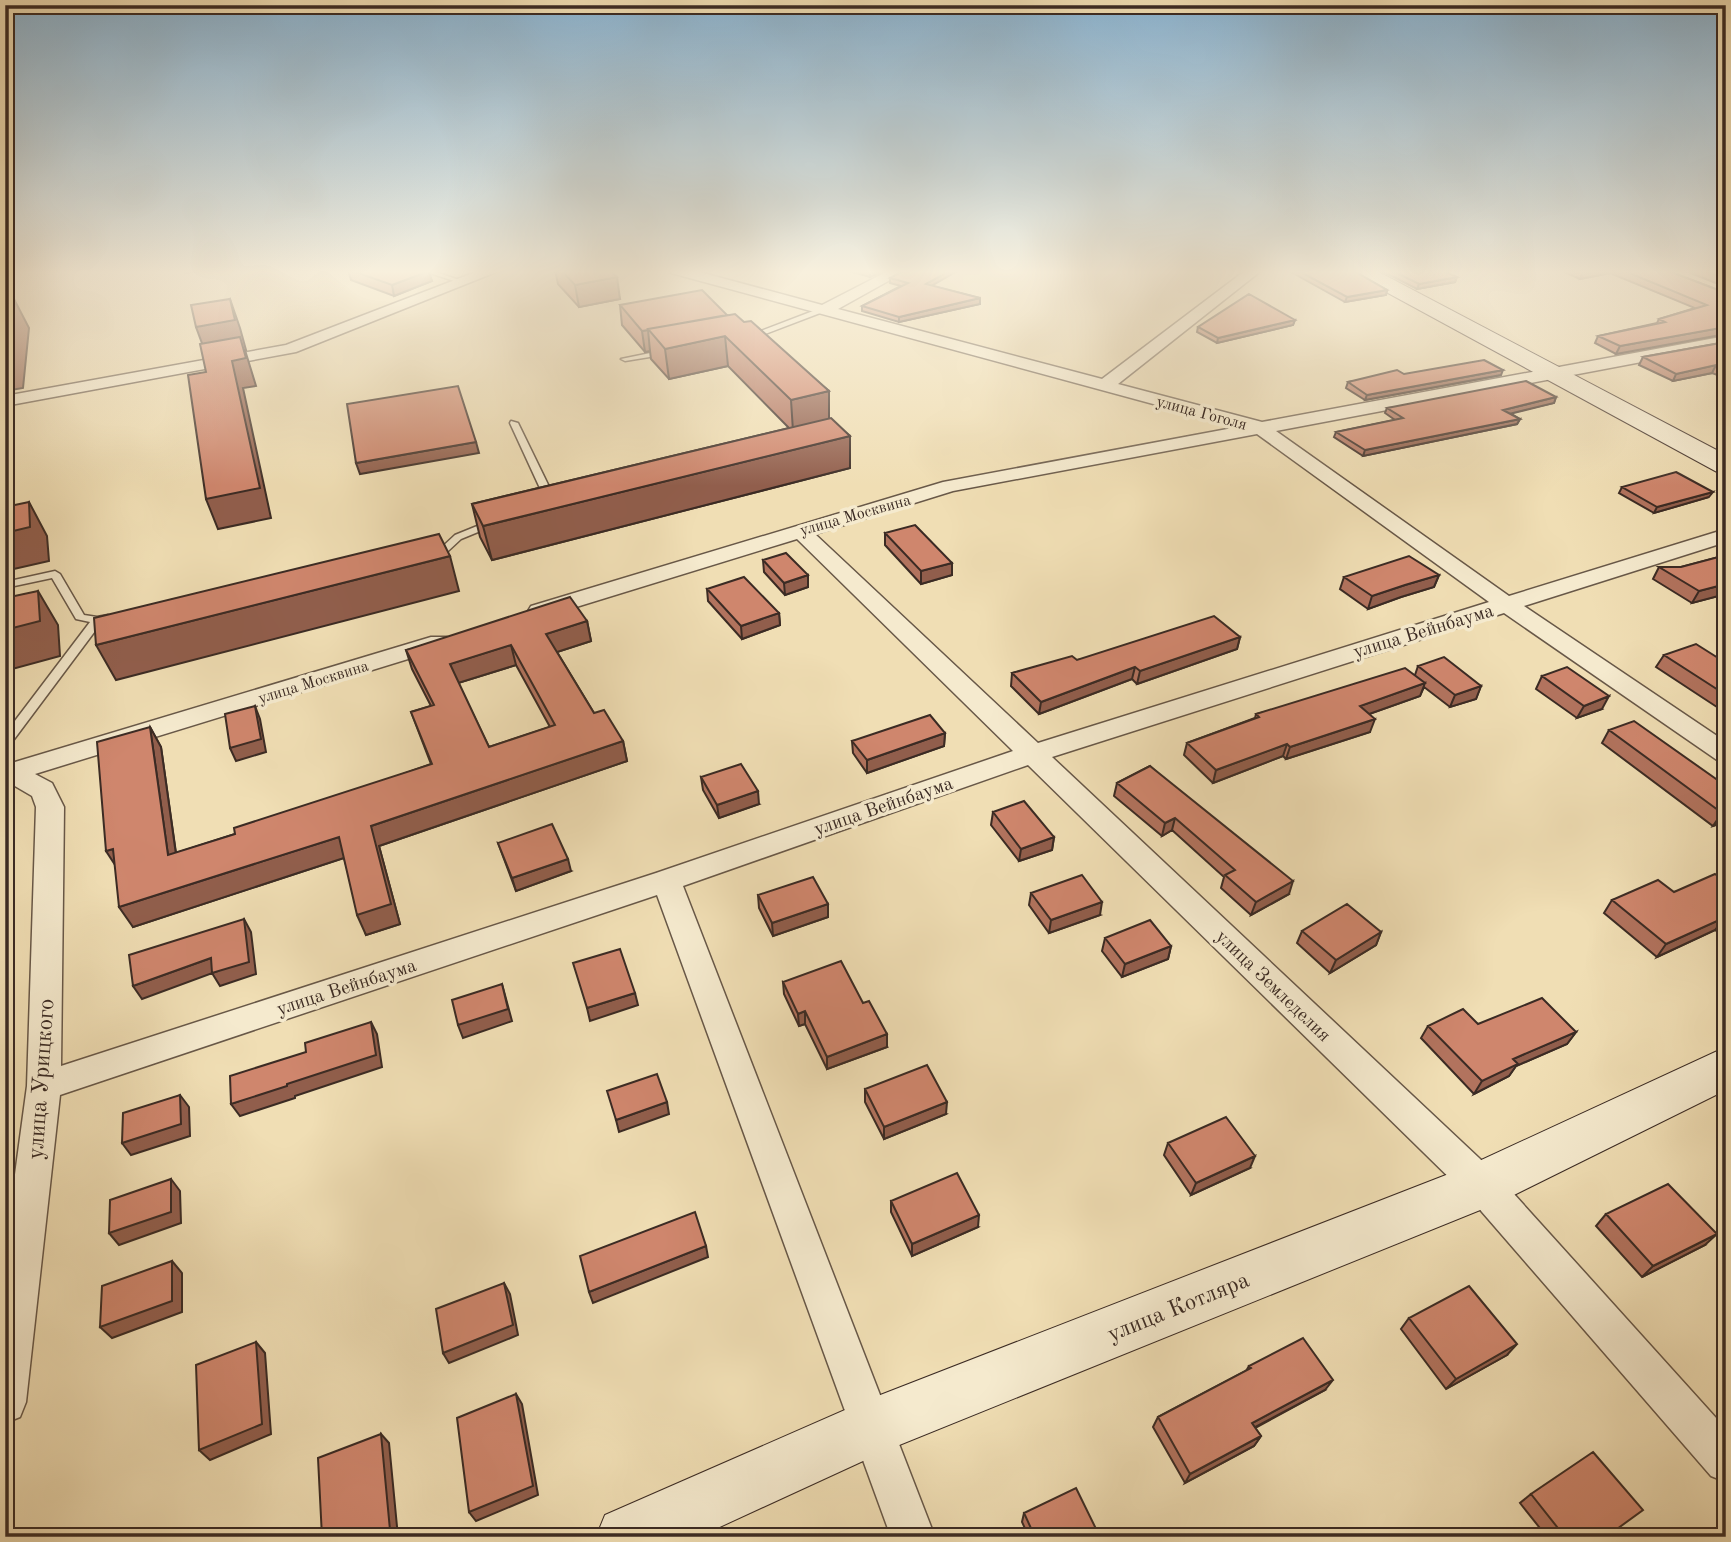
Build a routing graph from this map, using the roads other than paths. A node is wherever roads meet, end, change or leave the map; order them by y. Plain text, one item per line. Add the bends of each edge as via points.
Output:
1 (308, 342) edge
2 (942, 342) edge
3 (1161, 342) edge
4 (1495, 342) edge
5 (1721, 342) edge
6 (677, 349) edge
7 (625, 359) dead end
8 (1552, 372) junction
9 (1104, 386) junction
10 (5, 401) edge
11 (514, 423) dead end
12 (1259, 427) junction
13 (1726, 466) edge
14 (540, 503) edge
15 (505, 518) edge
16 (799, 530) junction
17 (1726, 535) edge
18 (423, 560) edge
19 (5, 585) edge
20 (1507, 604) junction
21 (124, 615) edge
22 (519, 617) edge
23 (97, 620) junction
24 (453, 637) edge
25 (1032, 754) junction
26 (1726, 754) edge
27 (8, 764) edge
28 (666, 881) junction
29 (1726, 1068) edge
30 (44, 1086) junction
31 (1482, 1185) junction
32 (5, 1402) edge
33 (870, 1428) junction
34 (1726, 1461) edge
35 (627, 1537) edge
36 (913, 1537) edge

1 - 10 street
2 - 9 street, улица Гоголя
3 - 9 street
4 - 8 street
5 - 8 street, улица Москвина
6 - 7 lane
8 - 12 street, улица Москвина
8 - 13 street
9 - 12 street, улица Гоголя
11 - 14 lane via 551,499
12 - 16 street, улица Москвина via 950,486
12 - 20 street, улица Гоголя
15 - 18 lane via 458,537
16 - 22 street, улица Москвина
16 - 25 street, улица Земледелия
17 - 20 street, улица Вейнбаума
19 - 23 lane via 55,574 80,617
20 - 25 street, улица Вейнбаума
20 - 26 street, улица Гоголя
21 - 23 lane
23 - 27 lane
24 - 27 street, улица Москвина
25 - 28 street, улица Вейнбаума
25 - 31 street, улица Земледелия
27 - 30 street, улица Урицкого via 43,790 50,807
28 - 30 street, улица Вейнбаума
28 - 33 street
29 - 31 street, улица Котляра
30 - 32 street, улица Урицкого
31 - 33 street, улица Котляра
31 - 34 street, улица Земледелия
33 - 35 street, улица Котляра
33 - 36 street

